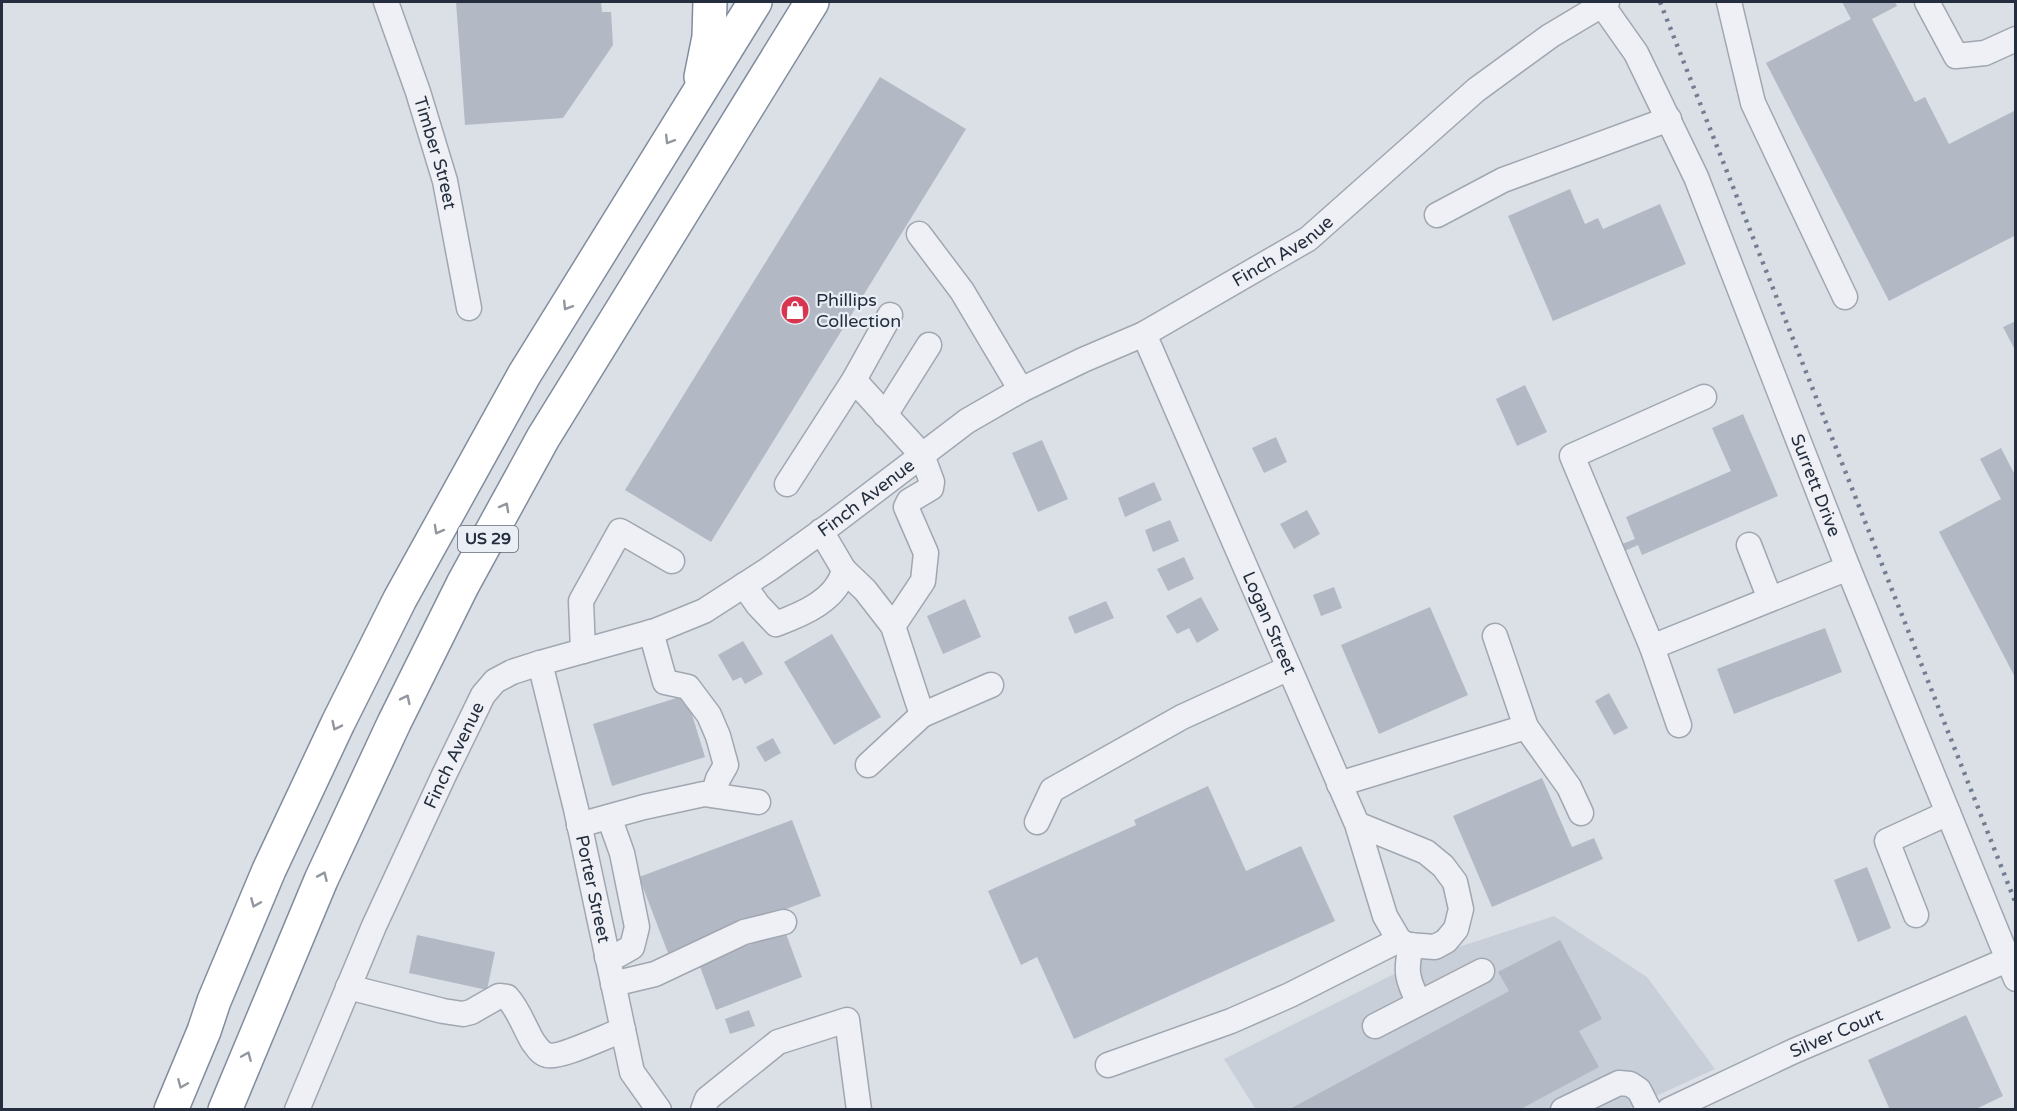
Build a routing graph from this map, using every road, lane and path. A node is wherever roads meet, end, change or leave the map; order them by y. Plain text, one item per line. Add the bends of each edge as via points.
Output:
1 (386, 2) edge
2 (710, 2) edge
3 (755, 2) edge
4 (812, 2) edge
5 (1603, 2) edge
6 (1729, 2) edge
7 (1927, 2) edge
8 (2016, 39) edge
9 (697, 96) junction
10 (1669, 119) junction
11 (1437, 215) dead end
12 (919, 234) dead end
13 (1845, 297) dead end
14 (469, 308) dead end
15 (890, 315) dead end
16 (1144, 334) junction
17 (928, 345) dead end
18 (854, 380) junction
19 (1021, 390) junction
20 (1704, 397) dead end
21 (885, 415) junction
22 (922, 455) junction
23 (787, 484) dead end
24 (821, 531) junction
25 (1749, 545) dead end
26 (672, 561) dead end
27 (1848, 568) junction
28 (844, 570) junction
29 (744, 585) junction
30 (1770, 599) junction
31 (893, 626) junction
32 (651, 632) junction
33 (1495, 636) dead end
34 (1652, 647) junction
35 (583, 651) junction
36 (540, 663) junction
37 (1289, 668) junction
38 (991, 685) dead end
39 (922, 715) junction
40 (1679, 725) dead end
41 (1526, 727) junction
42 (868, 765) dead end
43 (1339, 784) junction
44 (713, 795) junction
45 (758, 802) dead end
46 (1581, 813) dead end
47 (1948, 813) junction
48 (609, 817) junction
49 (1037, 822) dead end
50 (1357, 824) junction
51 (579, 825) junction
52 (1916, 915) dead end
53 (784, 922) dead end
54 (1405, 943) junction
55 (607, 957) junction
56 (2011, 969) edge
57 (1482, 970) dead end
58 (613, 984) junction
59 (348, 987) junction
60 (1419, 1003) junction
61 (1375, 1026) dead end
62 (623, 1030) junction
63 (1108, 1065) dead end
64 (171, 1110) edge
65 (225, 1110) edge
66 (297, 1110) edge
67 (659, 1110) edge
68 (703, 1110) edge
69 (859, 1110) edge
70 (1563, 1110) edge
71 (1649, 1110) edge
72 (1669, 1110) edge

1 - 14 street, Timber Street via 445,181
2 - 9 highway via 709,37
3 - 9 highway, US 29
65 -> 4 highway, US 29 via 321,880 463,584 543,438
5 - 10 street, Surrett Drive via 1636,53
5 - 16 street, Finch Avenue via 1476,90 1308,239
6 - 13 street via 1753,103
7 - 8 street via 1956,56 1984,53
9 -> 64 highway, US 29 via 524,375 400,598 269,870
10 - 11 street via 1503,180
10 - 27 street, Surrett Drive via 1696,177
12 - 19 street via 962,291
15 - 18 street
16 - 19 street, Finch Avenue
16 - 37 street, Logan Street
17 - 21 street
18 - 21 street
18 - 23 street
19 - 22 street, Finch Avenue via 967,421
20 - 34 street via 1572,456
21 - 22 street
22 - 24 street, Finch Avenue
22 - 31 street via 931,488 906,507 926,553 923,581
24 - 28 street
24 - 29 street, Finch Avenue
25 - 30 street
26 - 35 street via 620,531 581,601
27 - 30 street
27 - 47 street, Surrett Drive
28 - 29 street via 842,581 825,599 800,616 776,624
28 - 31 street
29 - 32 street, Finch Avenue via 704,611
30 - 34 street
31 - 39 street
32 - 35 street, Finch Avenue
32 - 44 street via 665,682 688,687 709,715 718,736 726,765
33 - 41 street
34 - 40 street
35 - 36 street, Finch Avenue
36 - 51 street, Porter Street
36 - 59 street, Finch Avenue via 495,681 483,695
37 - 43 street, Logan Street
37 - 49 street via 1182,717 1052,790
38 - 39 street
39 - 42 street
41 - 43 street
41 - 46 street via 1569,787
43 - 50 street, Logan Street
44 - 45 street
44 - 48 street
47 - 52 street via 1887,841
47 - 56 street, Surrett Drive
48 - 51 street
48 - 55 street via 622,853 637,927 632,946
50 - 54 street, Logan Street via 1385,916
50 - 54 street via 1426,852 1455,882 1461,909 1456,929 1435,947
51 - 55 street, Porter Street
53 - 58 street via 744,932 655,974
54 - 60 street via 1406,968
54 - 63 street via 1231,1021
55 - 58 street, Porter Street
56 - 72 street, Silver Court via 1794,1051
57 - 60 street
58 - 62 street, Porter Street
59 - 62 street via 463,1014 499,996 507,997 533,1041 549,1056
59 - 66 street, Finch Avenue
60 - 61 street
62 - 67 street, Porter Street via 632,1072
68 - 69 street via 707,1099 778,1042 847,1020
70 - 71 street via 1619,1083 1639,1090

